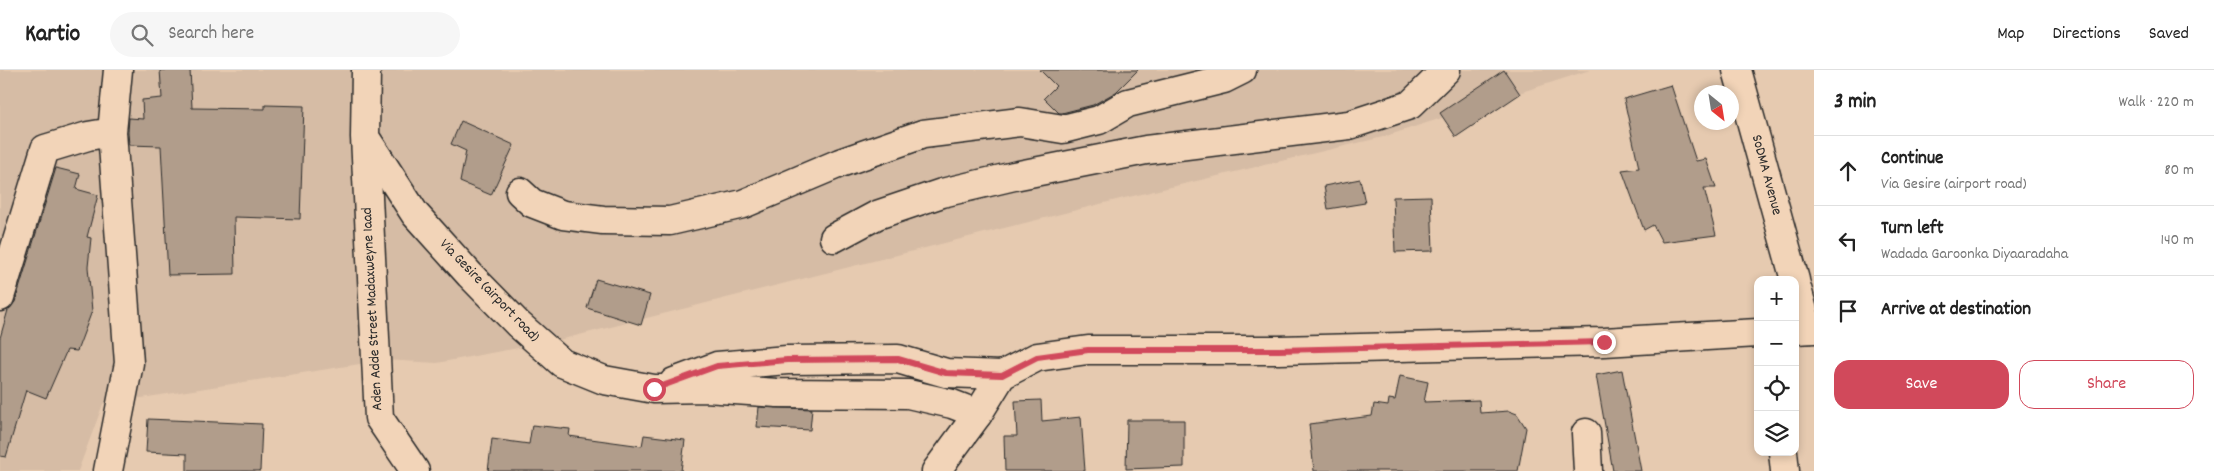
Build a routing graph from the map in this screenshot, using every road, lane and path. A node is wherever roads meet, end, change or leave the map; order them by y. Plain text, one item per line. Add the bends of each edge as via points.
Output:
1 (118, 70) edge
2 (366, 70) edge
3 (1242, 70) edge
4 (1446, 70) edge
5 (1737, 70) edge
6 (112, 132) junction
7 (365, 136) junction
8 (520, 192) dead end
9 (834, 238) dead end
10 (1794, 276) edge
11 (0, 297) edge
12 (1799, 298) edge
13 (1806, 330) edge
14 (1754, 333) edge
15 (1002, 375) junction
16 (654, 389) junction
17 (978, 414) junction
18 (1586, 433) dead end
19 (1783, 456) edge
20 (108, 471) edge
21 (415, 471) edge
22 (936, 471) edge
23 (1588, 471) edge
24 (1785, 471) edge

1 - 6 street
2 - 7 street, Aden Adde Street Madaxweyne 1aad
3 - 8 street via 1224,79 1128,103 1099,120 1064,129 1020,122 923,134 840,163 743,204 670,221 603,220 563,215 532,203
4 - 9 street via 1410,105 1349,126 1146,150 1014,176 942,192 877,216
5 - 10 street, SoDMA Avenue
6 - 11 street via 45,149
6 - 20 street via 129,362
7 - 16 street, Via Gesire (airport road) via 415,214 490,296 562,363 604,380
7 - 21 street, Aden Adde Street Madaxweyne 1aad via 378,418
12 - 13 street, SoDMA Avenue
14 - 15 street via 1604,342 1088,350 1037,357
15 - 16 street via 946,373 898,359 787,360 717,366
15 - 17 street
16 - 17 street, Via Gesire (airport road) via 908,394
17 - 22 street
18 - 23 street
19 - 24 street

